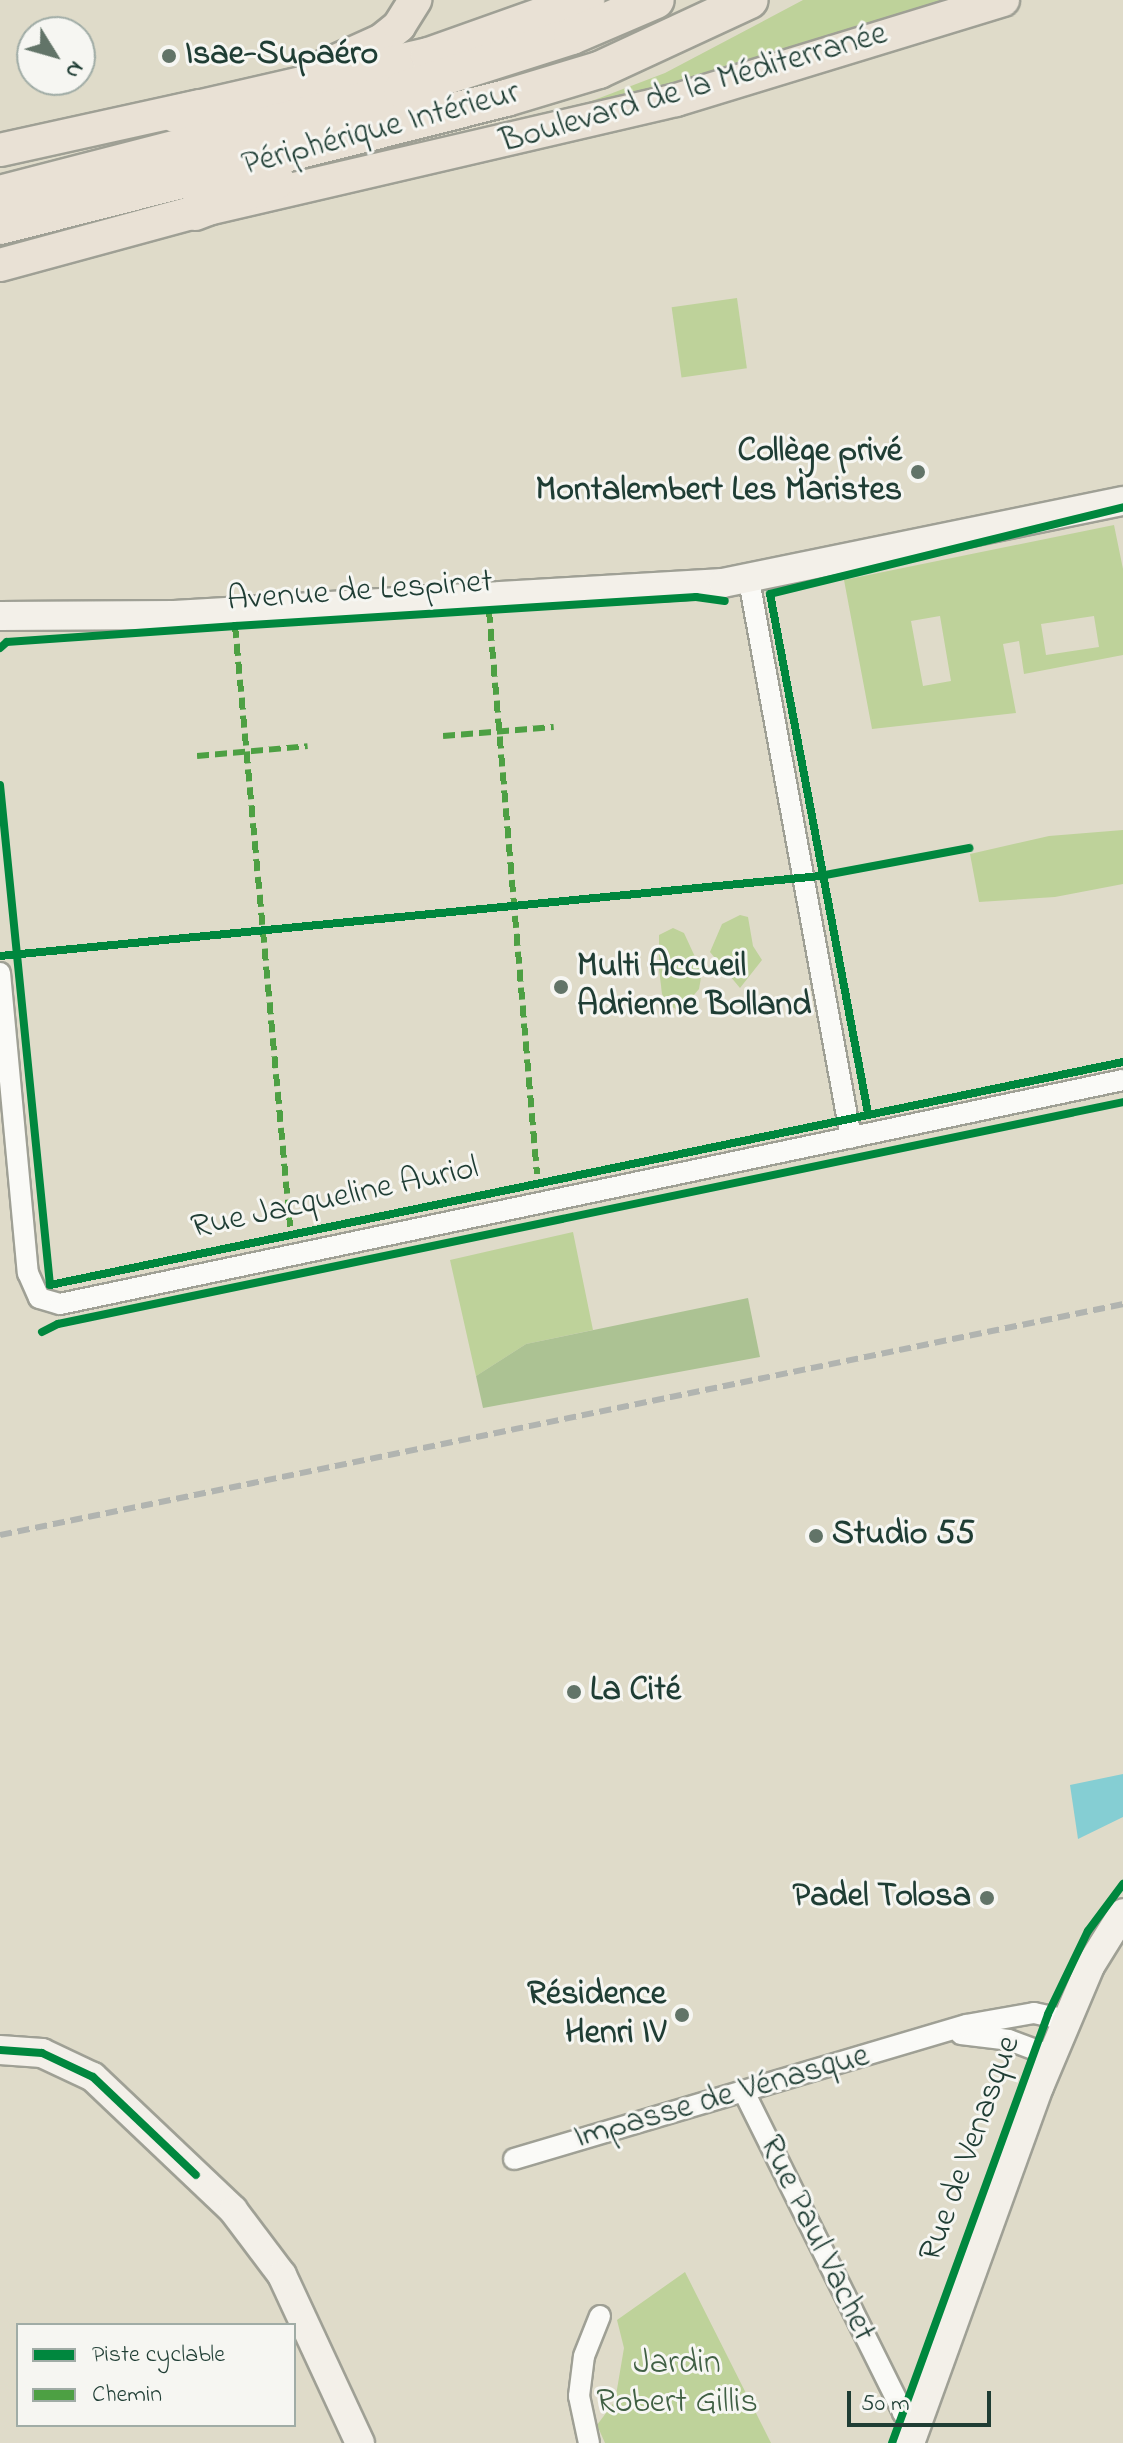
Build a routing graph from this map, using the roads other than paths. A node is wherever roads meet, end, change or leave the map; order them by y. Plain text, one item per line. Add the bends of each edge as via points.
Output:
1 (415, 0) edge
2 (586, 0) edge
3 (656, 0) edge
4 (750, 0) edge
5 (1003, 0) edge
6 (506, 98) junction
7 (175, 114) junction
8 (0, 150) edge
9 (0, 194) edge
10 (195, 212) junction
11 (0, 226) edge
12 (0, 265) edge
13 (1123, 501) edge
14 (749, 580) junction
15 (0, 616) edge
16 (36, 620) junction
17 (0, 633) edge
18 (0, 973) edge
19 (1123, 1080) edge
20 (851, 1138) junction
21 (1123, 1913) edge
22 (1066, 2020) junction
23 (929, 2036) junction
24 (0, 2050) edge
25 (1052, 2056) junction
26 (744, 2092) junction
27 (514, 2159) dead end
28 (600, 2316) dead end
29 (914, 2431) edge
30 (360, 2443) edge
31 (589, 2443) edge

1 - 7 main road via 399,26 367,51
2 - 7 highway via 429,56
3 - 9 highway via 572,36 402,90
4 - 6 highway, Périphérique Intérieur via 599,70
5 - 10 main road, Boulevard de la Méditerranée via 676,100
6 - 10 highway via 462,128 238,191
6 - 11 highway, Périphérique Intérieur
7 - 8 main road
10 - 12 main road, Boulevard de la Méditerranée
13 - 14 street, Avenue de Lespinet
14 - 16 street, Avenue de Lespinet via 488,600
14 - 20 street
15 - 16 street, Avenue de Lespinet
16 - 17 street, Avenue de Lespinet
18 - 20 street, Rue Jacqueline Auriol via 28,1273 34,1292 46,1302 60,1304
19 - 20 street, Rue Jacqueline Auriol
21 - 22 street, Rue de Venasque
22 - 23 street, Impasse de Vénasque via 1025,2014
22 - 25 street, Rue de Venasque
23 - 25 street, Impasse de Vénasque via 984,2035
23 - 26 street, Impasse de Vénasque
24 - 30 street via 42,2053 93,2077 246,2225 282,2275
25 - 29 street, Rue de Venasque
26 - 27 street, Impasse de Vénasque
26 - 29 street, Rue Paul Vachet
28 - 31 street via 584,2356 579,2396

